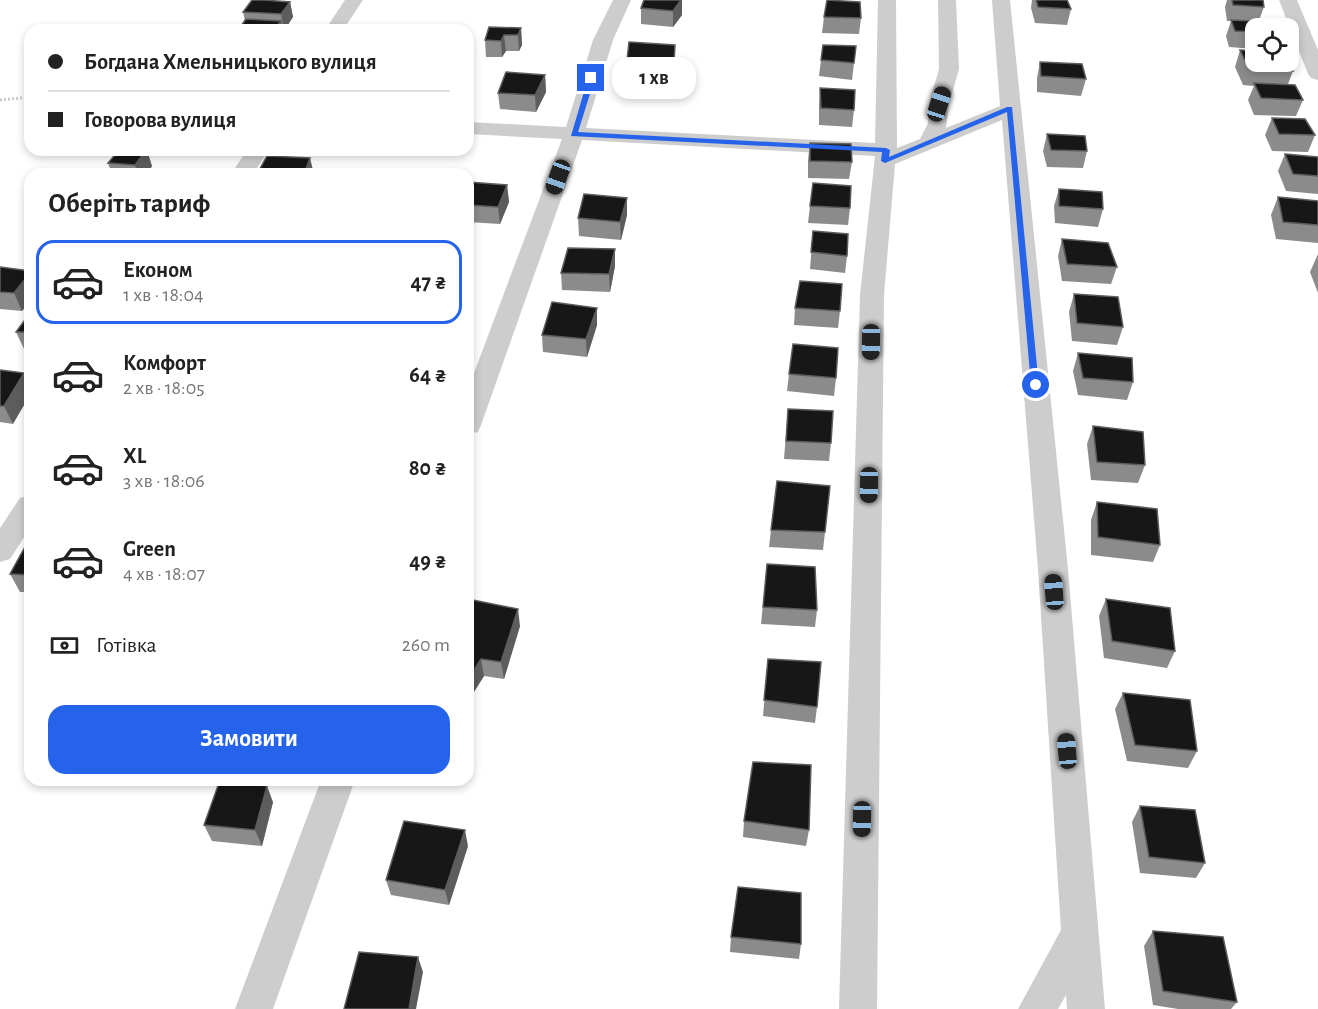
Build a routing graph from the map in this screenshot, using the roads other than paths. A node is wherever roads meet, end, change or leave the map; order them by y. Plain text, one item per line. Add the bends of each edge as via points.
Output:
1 (354, 0) edge
2 (622, 0) edge
3 (887, 0) edge
4 (946, 0) edge
5 (1001, 0) edge
6 (1288, 0) edge
7 (338, 24) edge
8 (1318, 74) edge
9 (1010, 108) junction
10 (474, 128) edge
11 (574, 134) junction
12 (929, 142) junction
13 (886, 156) junction
14 (474, 409) edge
15 (24, 514) edge
16 (0, 551) edge
17 (336, 786) edge
18 (1080, 933) junction
19 (254, 1009) edge
20 (858, 1009) edge
21 (1037, 1009) edge
22 (1086, 1009) edge

1 - 7 street
2 - 11 street via 603,40
3 - 13 street
4 - 12 street via 950,69 939,104 938,123
5 - 9 street
6 - 8 street
9 - 12 street
9 - 18 street via 1053,569
10 - 11 street
11 - 13 street
11 - 14 street
12 - 13 street
13 - 20 street via 872,295
15 - 16 street
17 - 19 street
18 - 21 street
18 - 22 street

